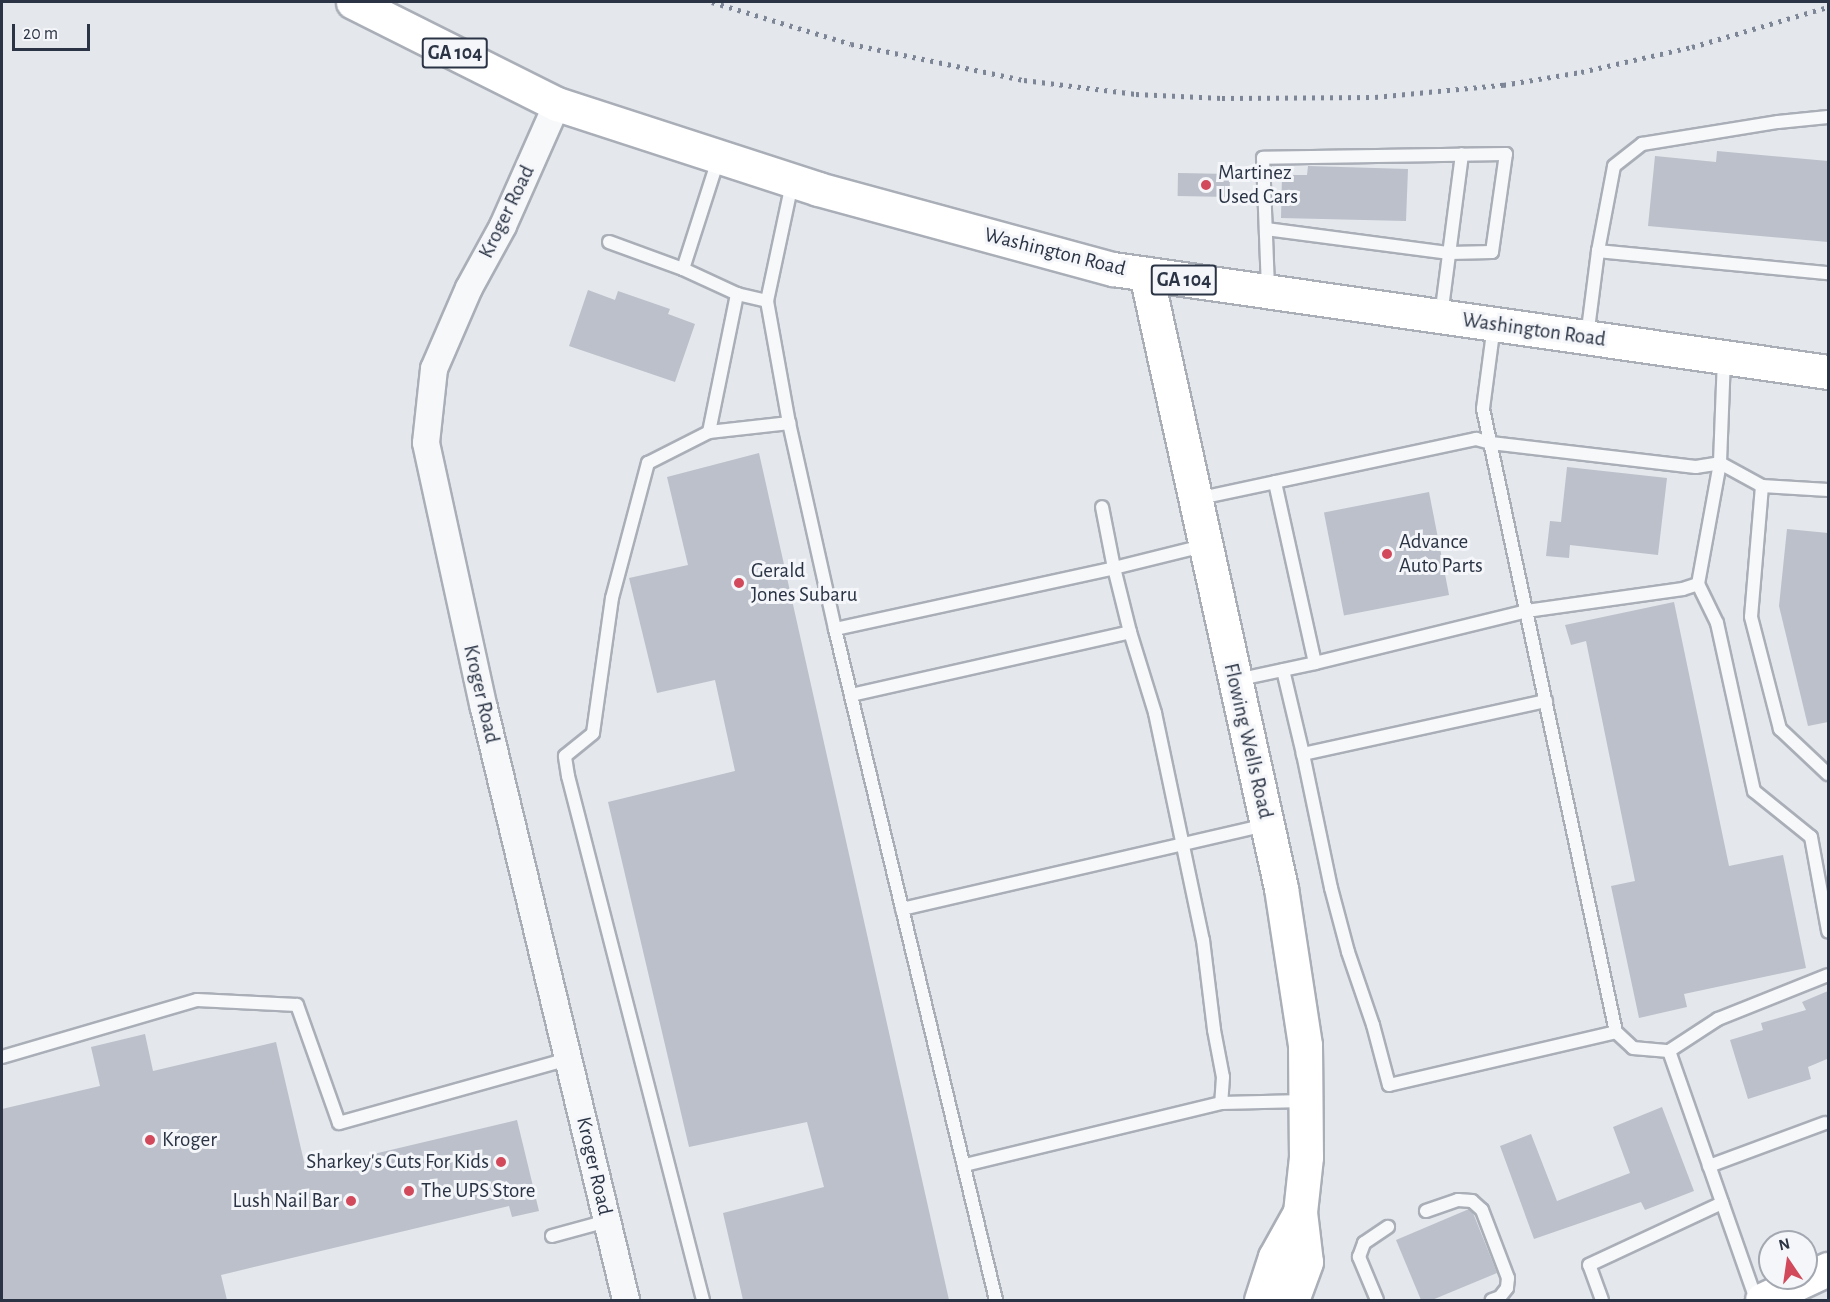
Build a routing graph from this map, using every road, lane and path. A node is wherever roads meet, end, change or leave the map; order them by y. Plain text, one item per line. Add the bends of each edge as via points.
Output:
1 (353, 2) edge
2 (557, 104) junction
3 (1828, 117) edge
4 (1462, 154) junction
5 (719, 156) junction
6 (793, 180) junction
7 (1266, 229) junction
8 (609, 242) dead end
9 (1598, 251) junction
10 (1449, 253) junction
11 (683, 269) junction
12 (1828, 273) edge
13 (1146, 274) junction
14 (1268, 292) junction
15 (737, 294) junction
16 (767, 302) junction
17 (1441, 316) junction
18 (1494, 324) junction
19 (1587, 338) junction
20 (1724, 357) junction
21 (1828, 372) edge
22 (789, 423) junction
23 (710, 432) junction
24 (1491, 443) junction
25 (1720, 463) junction
26 (1275, 482) junction
27 (1762, 486) junction
28 (1828, 490) edge
29 (1195, 499) junction
30 (1102, 507) dead end
31 (1204, 546) junction
32 (1114, 568) junction
33 (1698, 584) junction
34 (1527, 612) junction
35 (835, 629) junction
36 (1131, 632) junction
37 (1315, 663) junction
38 (1283, 670) junction
39 (1234, 680) junction
40 (851, 695) junction
41 (1546, 701) junction
42 (1303, 754) junction
43 (1828, 774) edge
44 (1267, 824) junction
45 (1183, 843) junction
46 (902, 909) junction
47 (1828, 931) edge
48 (1828, 975) edge
49 (1616, 1032) junction
50 (1669, 1051) junction
51 (2, 1057) edge
52 (568, 1059) junction
53 (1305, 1101) junction
54 (1221, 1103) junction
55 (1826, 1123) dead end
56 (965, 1165) junction
57 (1709, 1166) junction
58 (1722, 1203) junction
59 (1426, 1211) dead end
60 (1300, 1212) junction
61 (607, 1221) junction
62 (1388, 1227) dead end
63 (552, 1236) dead end
64 (1828, 1269) edge
65 (626, 1300) edge
66 (703, 1300) edge
67 (996, 1300) edge
68 (1261, 1300) edge
69 (1292, 1300) edge
70 (1377, 1300) edge
71 (1492, 1300) edge
72 (1602, 1300) edge
73 (1756, 1300) edge
74 (1762, 1300) edge

1 - 2 main road, Washington Road / GA 104
2 - 5 main road, Washington Road / GA 104
2 - 52 street, Kroger Road via 434,369 426,443 484,708
3 - 9 lane via 1642,144 1614,166
4 - 7 lane via 1263,158
4 - 10 lane
4 - 10 lane via 1506,154 1492,252
5 - 6 main road, Washington Road / GA 104
5 - 11 lane
6 - 13 main road, Washington Road / GA 104 via 1049,252
6 - 16 lane
7 - 10 lane
7 - 14 lane
8 - 11 lane
9 - 12 lane
9 - 19 lane
10 - 17 lane
11 - 15 lane
13 - 14 main road, Washington Road / GA 104
13 - 29 main road, Flowing Wells Road
14 - 17 main road, Washington Road / GA 104
15 - 16 lane
15 - 23 lane
16 - 22 lane
17 - 18 main road, Washington Road / GA 104
18 - 19 main road, Washington Road / GA 104
18 - 24 lane via 1483,409
19 - 20 main road, Washington Road / GA 104
20 - 21 main road, Washington Road / GA 104
20 - 25 lane
22 - 23 lane
22 - 35 lane
23 - 66 lane via 648,463 612,598 593,733 565,756
24 - 25 lane via 1696,467
24 - 26 lane via 1476,439
24 - 34 lane
25 - 27 lane
25 - 33 lane
26 - 29 lane
26 - 37 lane
27 - 28 lane
27 - 43 lane via 1751,617 1780,729
29 - 31 main road, Flowing Wells Road
30 - 32 lane
31 - 32 lane
31 - 39 main road, Flowing Wells Road
32 - 35 lane
32 - 36 lane
33 - 34 lane
33 - 47 lane via 1716,623 1754,791 1811,837
34 - 37 lane
34 - 41 lane
35 - 40 lane
36 - 40 lane
36 - 45 lane via 1155,713
37 - 38 lane
38 - 39 lane
38 - 42 lane
39 - 44 main road, Flowing Wells Road
40 - 46 lane
41 - 42 lane
41 - 49 lane
42 - 49 lane via 1331,888 1389,1085
44 - 45 lane
44 - 53 main road, Flowing Wells Road via 1305,1045
45 - 46 lane
45 - 54 lane via 1224,1077
46 - 56 lane
48 - 50 lane via 1718,1019
49 - 50 lane via 1633,1048
50 - 57 lane
51 - 52 lane via 197,1000 297,1005 339,1123
52 - 61 street, Kroger Road
53 - 54 lane
53 - 60 main road, Flowing Wells Road via 1306,1157
54 - 56 lane
55 - 57 lane
56 - 67 lane
57 - 58 lane
58 - 72 lane via 1589,1265
58 - 73 lane
59 - 71 lane via 1458,1200 1472,1201 1482,1210 1508,1278 1507,1288
60 - 68 main road, Flowing Wells Road via 1275,1257
60 - 69 main road, Flowing Wells Road via 1306,1262
61 - 63 lane
61 - 65 street, Kroger Road
62 - 70 lane via 1364,1243 1359,1257
64 - 74 main road

